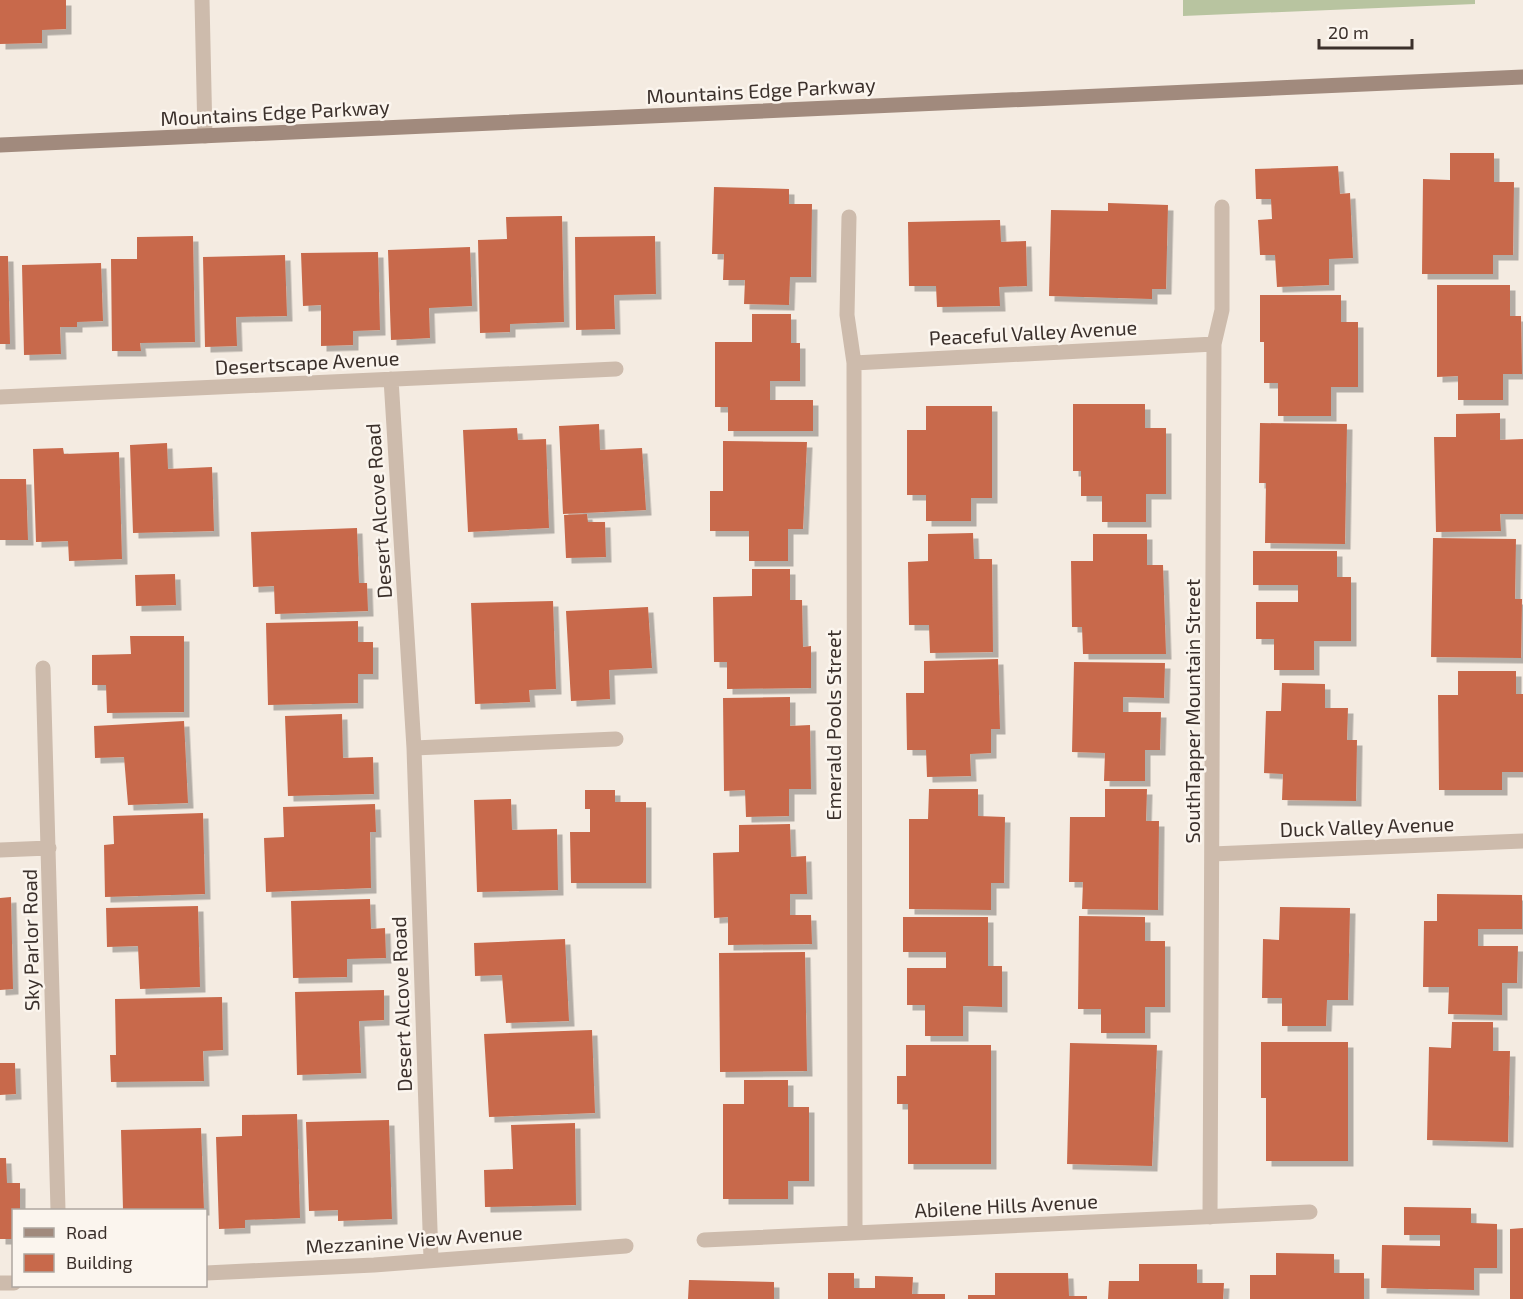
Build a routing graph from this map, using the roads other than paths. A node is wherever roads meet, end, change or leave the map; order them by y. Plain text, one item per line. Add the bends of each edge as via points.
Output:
1 (202, 0) edge
2 (1523, 77) edge
3 (205, 136) junction
4 (0, 145) edge
5 (1222, 207) dead end
6 (849, 217) dead end
7 (1214, 344) junction
8 (854, 363) junction
9 (616, 369) dead end
10 (391, 379) junction
11 (0, 397) edge
12 (43, 668) dead end
13 (616, 739) dead end
14 (414, 748) junction
15 (1523, 841) edge
16 (49, 848) junction
17 (0, 850) edge
18 (1212, 854) junction
19 (58, 1209) edge
20 (1310, 1212) dead end
21 (1210, 1217) junction
22 (855, 1233) junction
23 (704, 1240) dead end
24 (626, 1246) dead end
25 (431, 1259) junction
26 (207, 1273) edge

1 - 3 street
2 - 3 street, Mountains Edge Parkway
3 - 4 street, Mountains Edge Parkway
5 - 7 street, SouthTapper Mountain Street via 1221,310
6 - 8 street, Emerald Pools Street via 847,315
7 - 8 street, Peaceful Valley Avenue
7 - 18 street, SouthTapper Mountain Street
8 - 22 street, Emerald Pools Street
9 - 10 street, Desertscape Avenue
10 - 11 street, Desertscape Avenue
10 - 14 street, Desert Alcove Road
12 - 16 street, Sky Parlor Road
13 - 14 street
14 - 25 street, Desert Alcove Road
15 - 18 street, Duck Valley Avenue
16 - 17 street
16 - 19 street, Sky Parlor Road
18 - 21 street, SouthTapper Mountain Street
20 - 21 street, Abilene Hills Avenue
21 - 22 street, Abilene Hills Avenue
22 - 23 street, Abilene Hills Avenue
24 - 25 street, Mezzanine View Avenue
25 - 26 street, Mezzanine View Avenue

